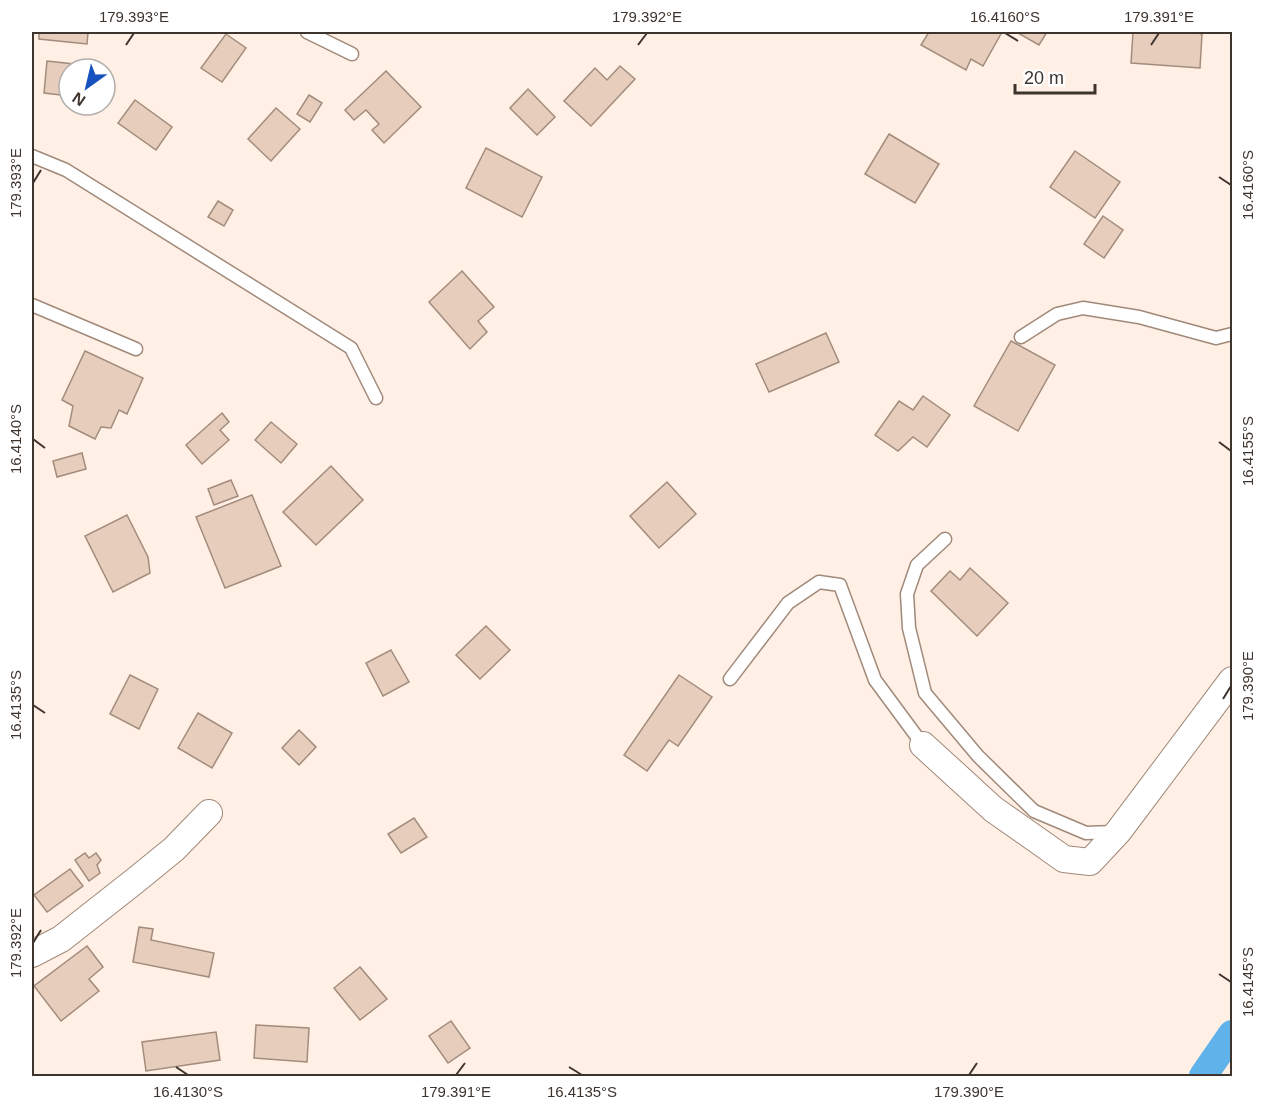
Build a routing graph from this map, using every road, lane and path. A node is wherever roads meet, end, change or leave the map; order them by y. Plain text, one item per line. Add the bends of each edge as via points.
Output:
1 (307, 32) edge
2 (352, 54) dead end
3 (32, 156) edge
4 (32, 305) edge
5 (1233, 334) edge
6 (1021, 337) dead end
7 (136, 349) dead end
8 (376, 398) dead end
9 (945, 538) dead end
10 (730, 679) dead end
11 (1233, 680) edge
12 (923, 745) joint
13 (209, 813) dead end
14 (1118, 832) junction
15 (32, 954) edge

1 - 2 lane
3 - 8 lane via 66,170 351,348
4 - 7 lane
5 - 6 lane via 1216,338 1139,317 1083,308 1057,314
9 - 14 lane via 917,565 907,594 909,628 925,693 978,756 1034,811 1086,833
10 - 12 lane via 788,603 819,582 840,585 874,680
11 - 14 street
12 - 14 street via 993,809 1064,859 1090,862
13 - 15 street via 136,880 61,939

